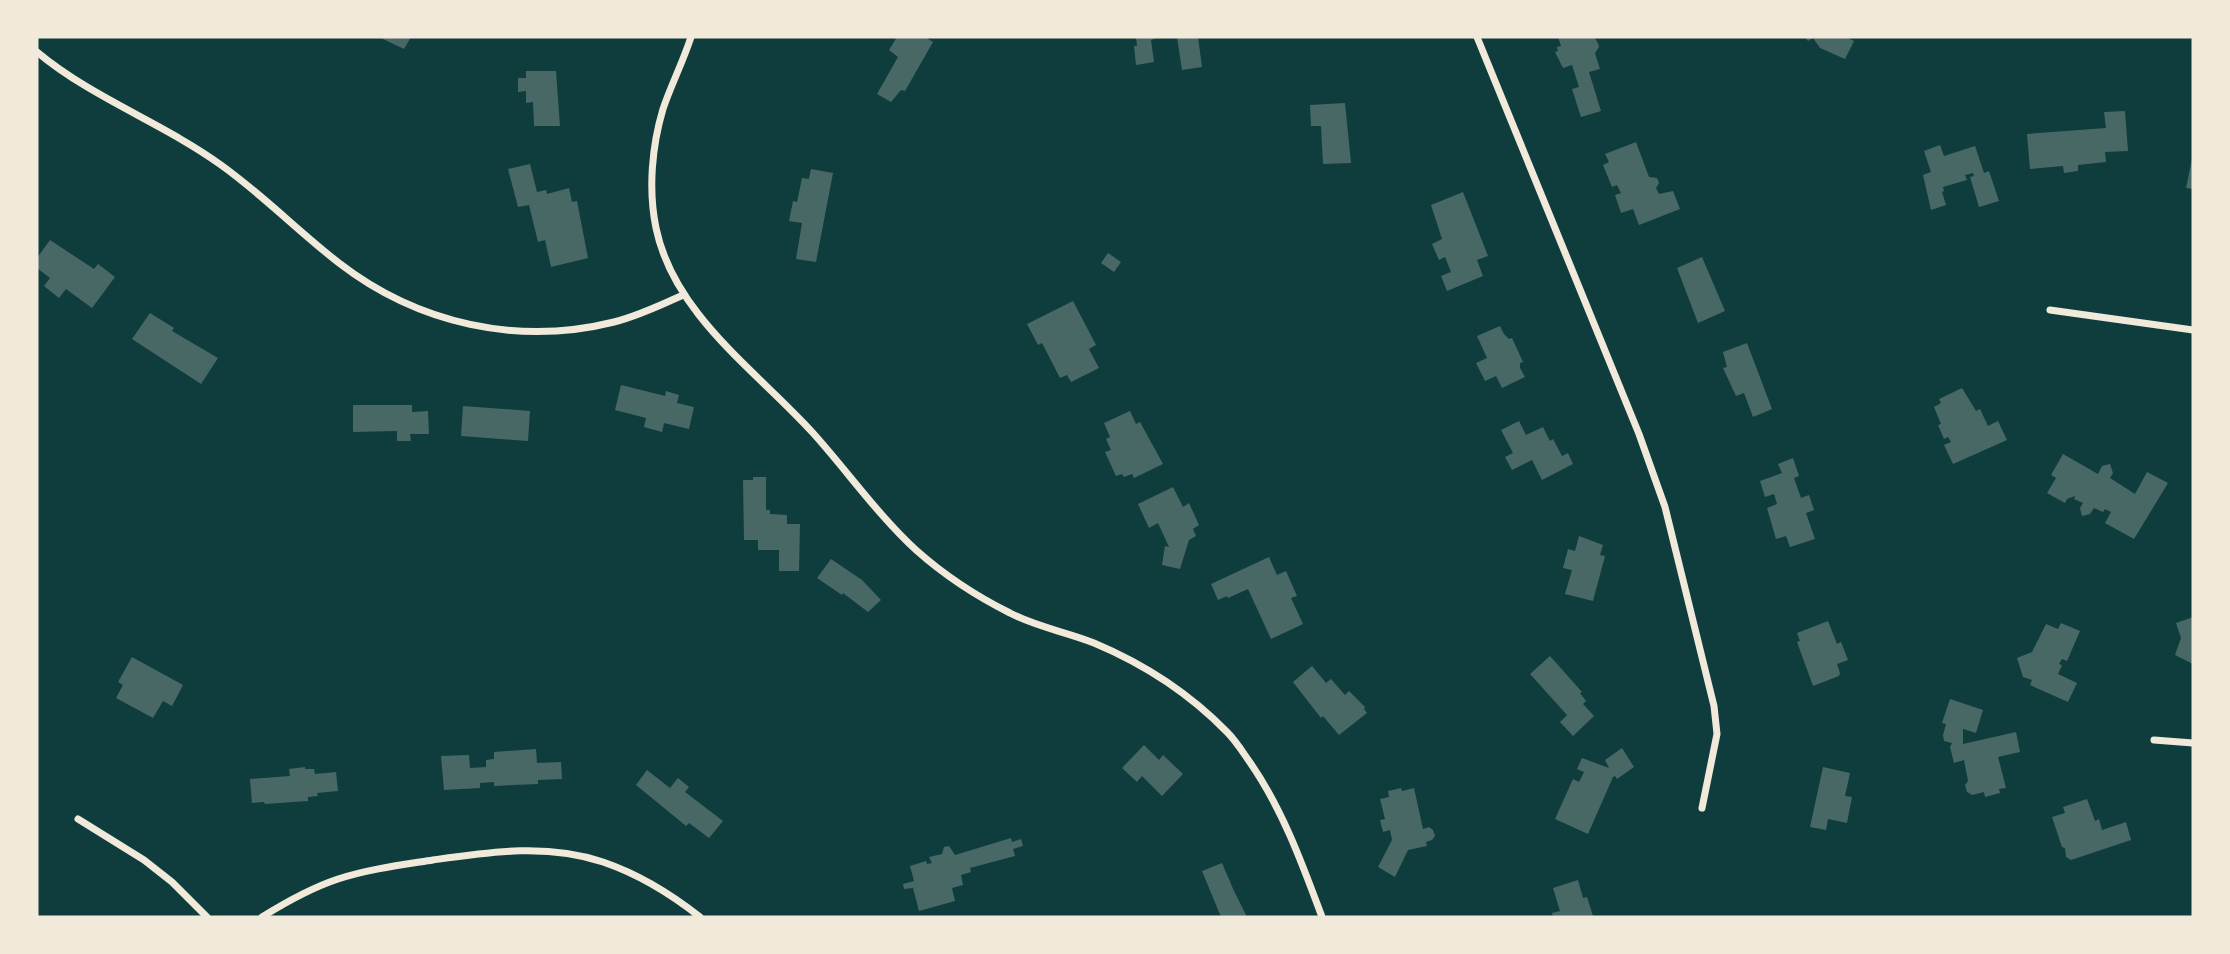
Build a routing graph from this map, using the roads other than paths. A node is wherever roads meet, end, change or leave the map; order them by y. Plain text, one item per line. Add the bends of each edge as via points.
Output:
1 (691, 37) edge
2 (1477, 37) edge
3 (37, 51) edge
4 (683, 295) junction
5 (2050, 310) dead end
6 (2193, 330) edge
7 (2154, 740) dead end
8 (2193, 743) edge
9 (1702, 808) dead end
10 (78, 819) dead end
11 (207, 917) edge
12 (262, 917) edge
13 (700, 917) edge
14 (1322, 917) edge

1 - 4 street via 663,108 653,169 655,226 665,261
2 - 9 street via 1665,508 1714,706 1717,734
3 - 4 street via 71,76 221,164 340,264 385,294 424,312 497,330 535,332 615,321
4 - 14 street via 813,433 889,523 955,581 1013,615 1146,666 1230,735 1269,789
5 - 6 street
7 - 8 street
10 - 11 street via 144,860
12 - 13 street via 306,892 378,868 503,850 552,851 601,861 641,878

